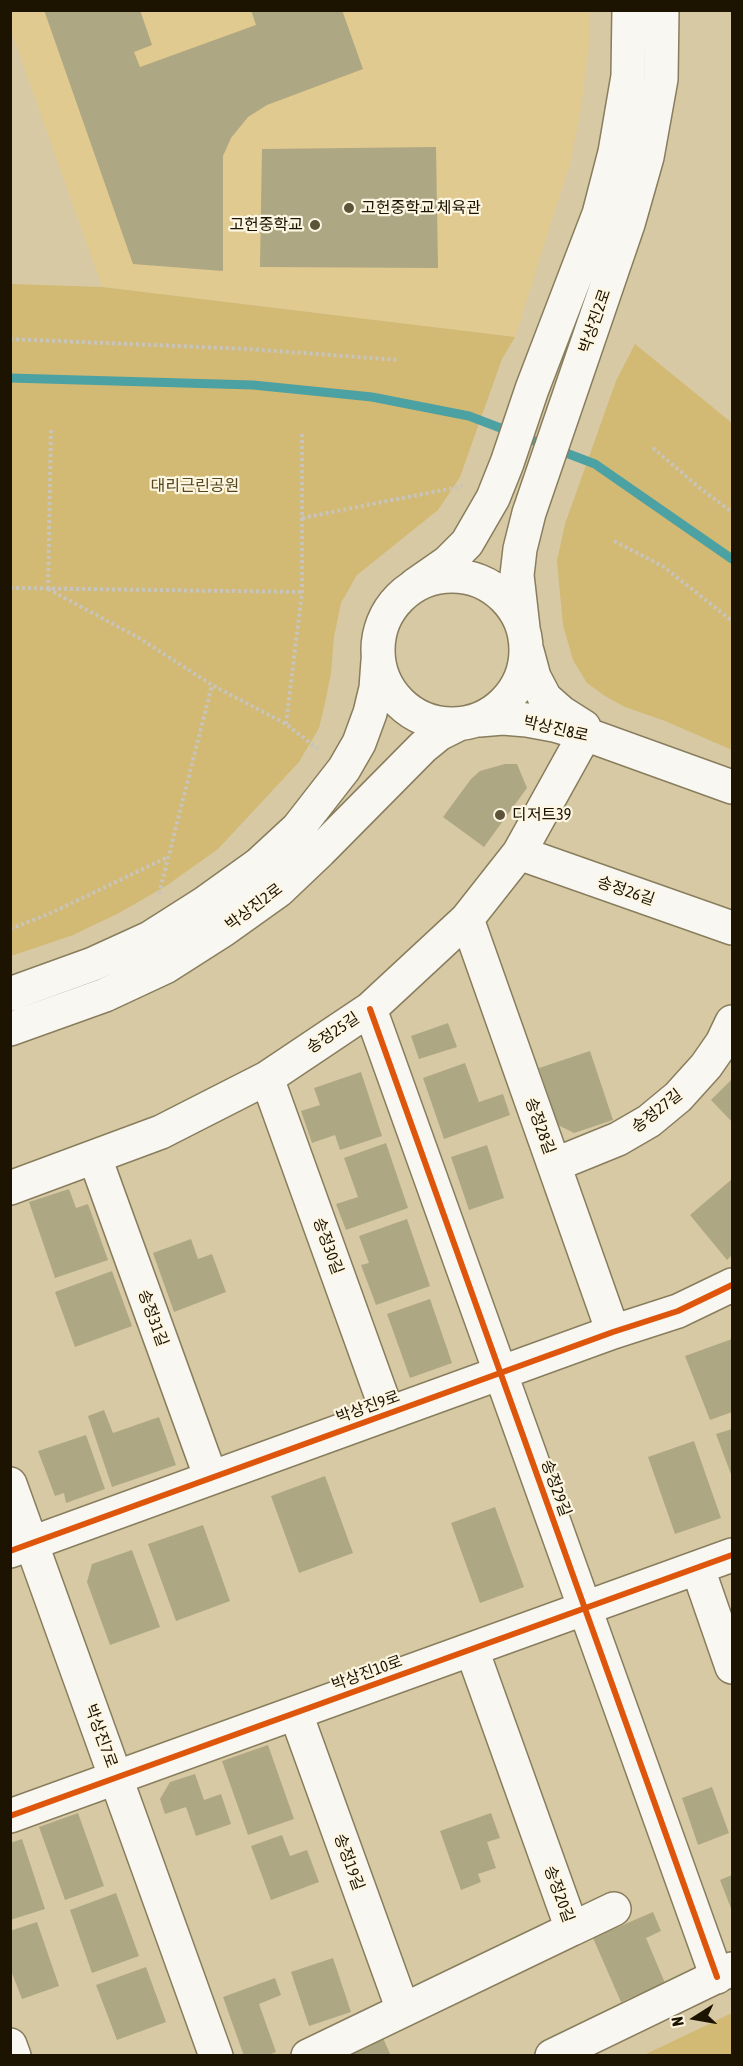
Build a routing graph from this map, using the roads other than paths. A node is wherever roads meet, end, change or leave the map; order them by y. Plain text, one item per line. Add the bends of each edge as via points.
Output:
1 (629, 10) edge
2 (662, 10) edge
3 (415, 585) junction
4 (525, 639) junction
5 (378, 661) junction
6 (468, 723) junction
7 (585, 734) junction
8 (632, 750) junction
9 (732, 787) edge
10 (519, 853) junction
11 (466, 919) junction
12 (732, 928) edge
13 (10, 994) edge
14 (370, 1009) junction
15 (732, 1022) edge
16 (10, 1029) edge
17 (267, 1078) junction
18 (95, 1158) junction
19 (554, 1166) junction
20 (10, 1188) edge
21 (732, 1286) edge
22 (613, 1332) junction
23 (500, 1373) junction
24 (388, 1414) junction
25 (211, 1479) junction
26 (10, 1484) edge
27 (21, 1547) edge
28 (732, 1556) edge
29 (698, 1569) junction
30 (585, 1610) junction
31 (472, 1650) junction
32 (732, 1667) edge
33 (296, 1714) junction
34 (116, 1778) junction
35 (10, 1816) edge
36 (614, 1909) dead end
37 (572, 1929) junction
38 (724, 1973) edge
39 (403, 2010) junction
40 (10, 2045) edge
41 (14, 2055) edge
42 (216, 2055) edge
43 (308, 2055) edge
44 (552, 2055) edge

1 - 3 street, 박상진2로 via 628,76 599,214 507,463 493,498 467,543
2 - 4 street, 박상진2로 via 661,79 647,157 628,224 529,513 518,566
3 - 4 street, 박상진2로 via 435,577 479,580 499,592 514,608
3 - 5 street, 박상진2로 via 397,599 385,617 378,639
4 - 6 street, 박상진2로 via 523,673 513,693 498,709
4 - 8 street, 박상진8로 via 534,678 545,698 562,713
5 - 6 street, 박상진2로 via 384,682 397,701 414,715 435,723
5 - 13 street, 박상진2로 via 370,713 344,769 298,828 258,865 150,938
6 - 7 street, 박상진8로 via 503,718 527,720
6 - 16 street, 박상진2로 via 439,734 423,747 279,890 223,930 165,967
7 - 8 street, 박상진8로
7 - 10 street, 송정25길
8 - 9 street, 박상진8로
10 - 11 street, 송정25길
10 - 12 street, 송정26길
11 - 14 street, 송정25길
11 - 19 street, 송정28길
14 - 17 street, 송정25길
14 - 23 street, 송정29길
15 - 19 street, 송정27길 via 706,1066 649,1121
17 - 18 street, 송정25길 via 162,1132
17 - 24 street, 송정30길
18 - 20 street, 송정25길
18 - 25 street, 송정31길
19 - 22 street, 송정28길
21 - 22 street, 박상진9로 via 678,1311
22 - 23 street, 박상진9로
23 - 24 street, 박상진9로
23 - 30 street, 송정29길
24 - 25 street, 박상진9로
25 - 27 street, 박상진9로
26 - 27 street, 박상진7로
27 - 34 street, 박상진7로
28 - 29 street, 박상진10로
29 - 30 street, 박상진10로
29 - 32 street
30 - 31 street, 박상진10로
30 - 38 street, 송정29길
31 - 33 street, 박상진10로
31 - 37 street, 송정20길
33 - 34 street, 박상진10로
33 - 39 street, 송정19길
34 - 35 street, 박상진10로
34 - 42 street, 박상진7로
36 - 37 street
37 - 39 street, 송정20길
38 - 44 street
39 - 43 street, 송정20길
40 - 41 street

